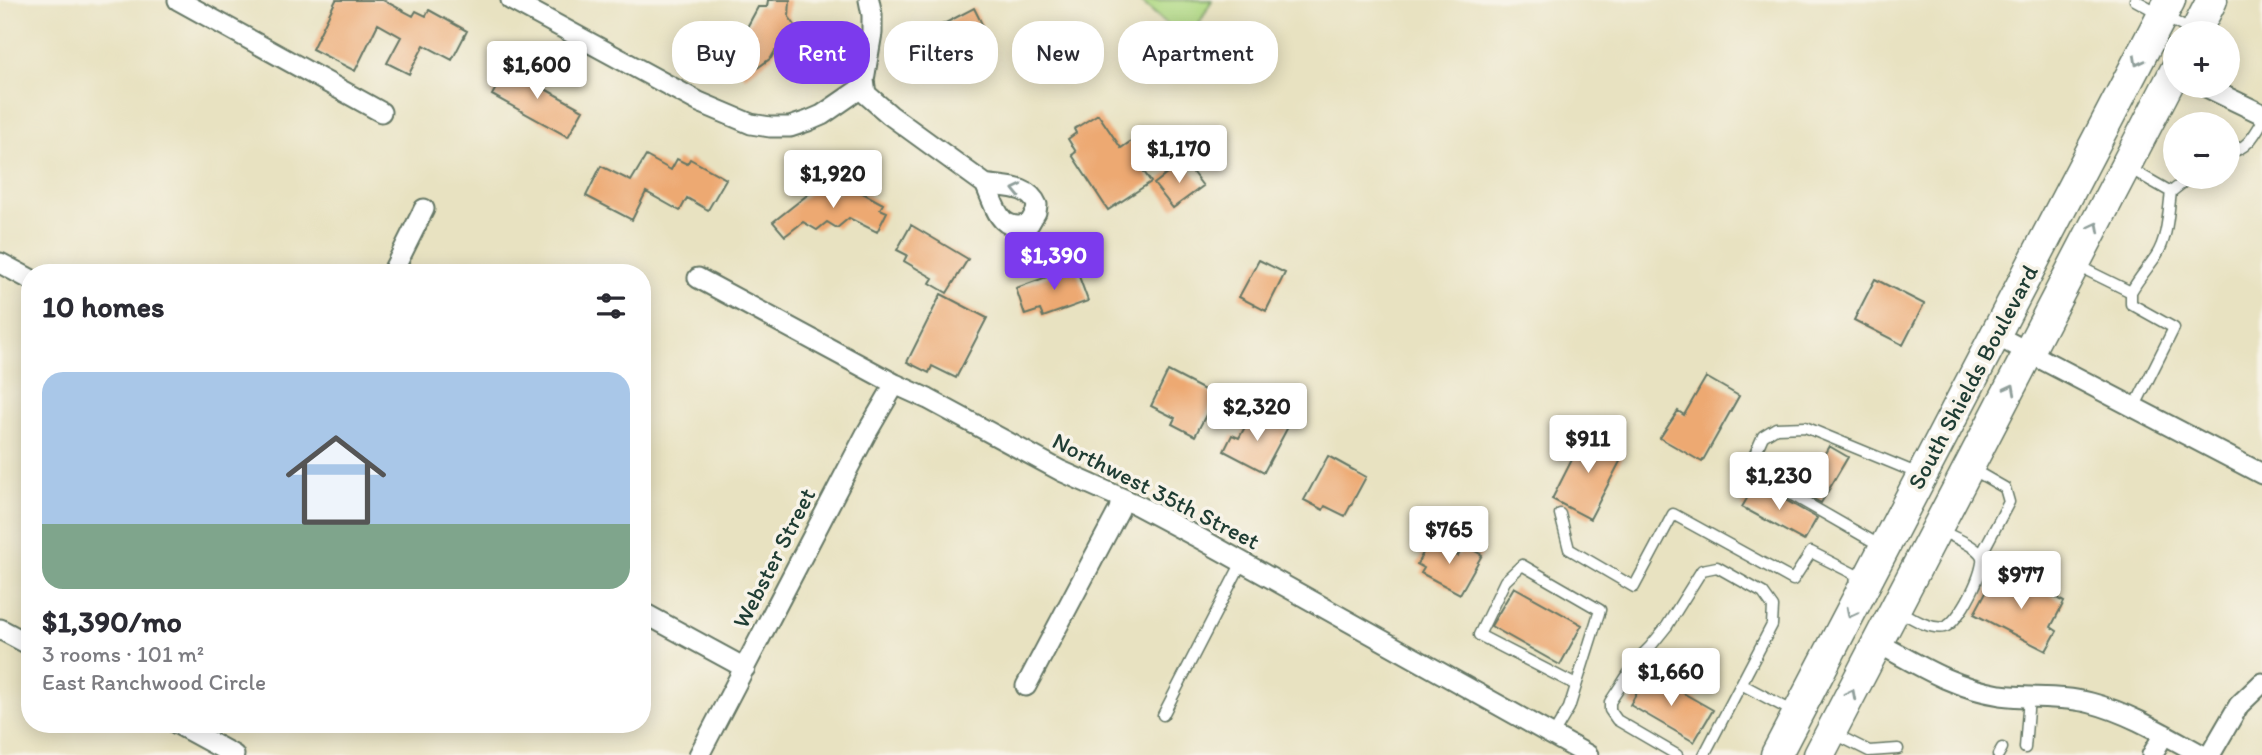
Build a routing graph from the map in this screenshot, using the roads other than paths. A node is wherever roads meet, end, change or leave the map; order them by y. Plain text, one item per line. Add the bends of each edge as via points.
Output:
1 (178, 0) edge
2 (510, 0) edge
3 (869, 0) edge
4 (2135, 0) edge
5 (2212, 0) edge
6 (2166, 7) edge
7 (2182, 21) edge
8 (2201, 21) edge
9 (864, 86) junction
10 (2163, 94) edge
11 (2229, 98) edge
12 (381, 112) dead end
13 (2262, 114) edge
14 (2262, 122) edge
15 (2240, 149) edge
16 (2126, 166) junction
17 (985, 184) dead end
18 (2175, 189) edge
19 (2171, 192) junction
20 (424, 209) dead end
21 (0, 263) edge
22 (396, 264) edge
23 (2075, 265) junction
24 (21, 274) edge
25 (698, 278) dead end
26 (2131, 292) junction
27 (1995, 335) junction
28 (2030, 353) junction
29 (895, 384) junction
30 (2134, 408) junction
31 (1970, 467) junction
32 (2262, 474) edge
33 (1922, 475) junction
34 (1121, 499) junction
35 (1560, 514) dead end
36 (1937, 529) junction
37 (1884, 548) junction
38 (1981, 555) junction
39 (1242, 562) junction
40 (1867, 580) junction
41 (1895, 609) junction
42 (651, 617) edge
43 (0, 629) edge
44 (21, 640) edge
45 (1878, 643) junction
46 (745, 668) junction
47 (2262, 683) edge
48 (1741, 684) junction
49 (1576, 685) junction
50 (1026, 686) dead end
51 (2029, 697) junction
52 (1798, 714) junction
53 (1163, 715) dead end
54 (194, 733) edge
55 (2164, 734) junction
56 (1553, 735) junction
57 (1825, 743) edge
58 (2025, 748) dead end
59 (1898, 749) dead end
60 (234, 755) edge
61 (699, 755) edge
62 (1588, 755) edge
63 (1676, 755) edge
64 (1704, 755) edge
65 (1776, 755) edge
66 (2152, 755) edge
67 (2202, 755) edge
68 (2210, 755) edge

1 - 12 street
2 - 9 street via 699,102 751,124 789,127 808,121
3 - 9 street via 872,33
4 - 6 lane
5 - 8 main road
6 - 7 lane
6 -> 27 main road, South Shields Boulevard
9 - 17 street via 872,101
10 - 16 main road, South Shields Boulevard
11 - 13 street
14 - 15 lane via 2253,139
16 - 19 lane
23 -> 16 main road, South Shields Boulevard
18 - 19 lane
19 - 26 lane via 2157,254
20 - 22 street
21 - 24 street
23 - 26 lane
23 - 28 main road, South Shields Boulevard
25 - 29 street, Northwest 35th Street
26 - 30 lane via 2131,304 2174,328
27 - 28 street
27 - 33 main road, South Shields Boulevard
28 - 30 street
31 -> 28 main road, South Shields Boulevard
29 - 34 street, Northwest 35th Street
29 - 46 street, Webster Street
30 - 32 street
31 - 36 main road, South Shields Boulevard
31 - 38 lane via 2005,488 2009,502
33 - 37 main road, South Shields Boulevard
33 - 37 lane via 1805,427 1776,428 1763,436 1755,454 1754,473
34 - 39 street, Northwest 35th Street
34 - 50 street
35 - 40 lane via 1569,549 1634,587 1673,514 1793,580 1811,552
36 - 38 lane
36 - 41 main road, South Shields Boulevard
37 - 40 main road, South Shields Boulevard
38 - 41 lane via 1983,568 1956,620 1945,628
39 - 53 lane
39 - 56 street, Northwest 35th Street
40 -> 52 main road, South Shields Boulevard
41 - 45 main road, South Shields Boulevard
42 - 46 street
43 - 44 street
45 - 51 street via 1955,685
57 -> 45 main road, South Shields Boulevard
46 - 61 street, Webster Street
47 - 68 street via 2239,705
48 - 52 lane
48 - 63 lane via 1772,625 1773,607 1763,593 1717,567 1702,569 1667,626 1610,702 1618,720
48 - 64 lane
49 - 49 lane via 1600,610 1522,565 1505,581 1479,635
49 - 56 lane
51 - 55 street via 2091,703
51 - 58 lane
52 - 65 main road, South Shields Boulevard
54 - 60 street
55 - 66 street
55 - 67 street
56 - 62 street, Northwest 35th Street
57 - 59 lane via 1869,751

